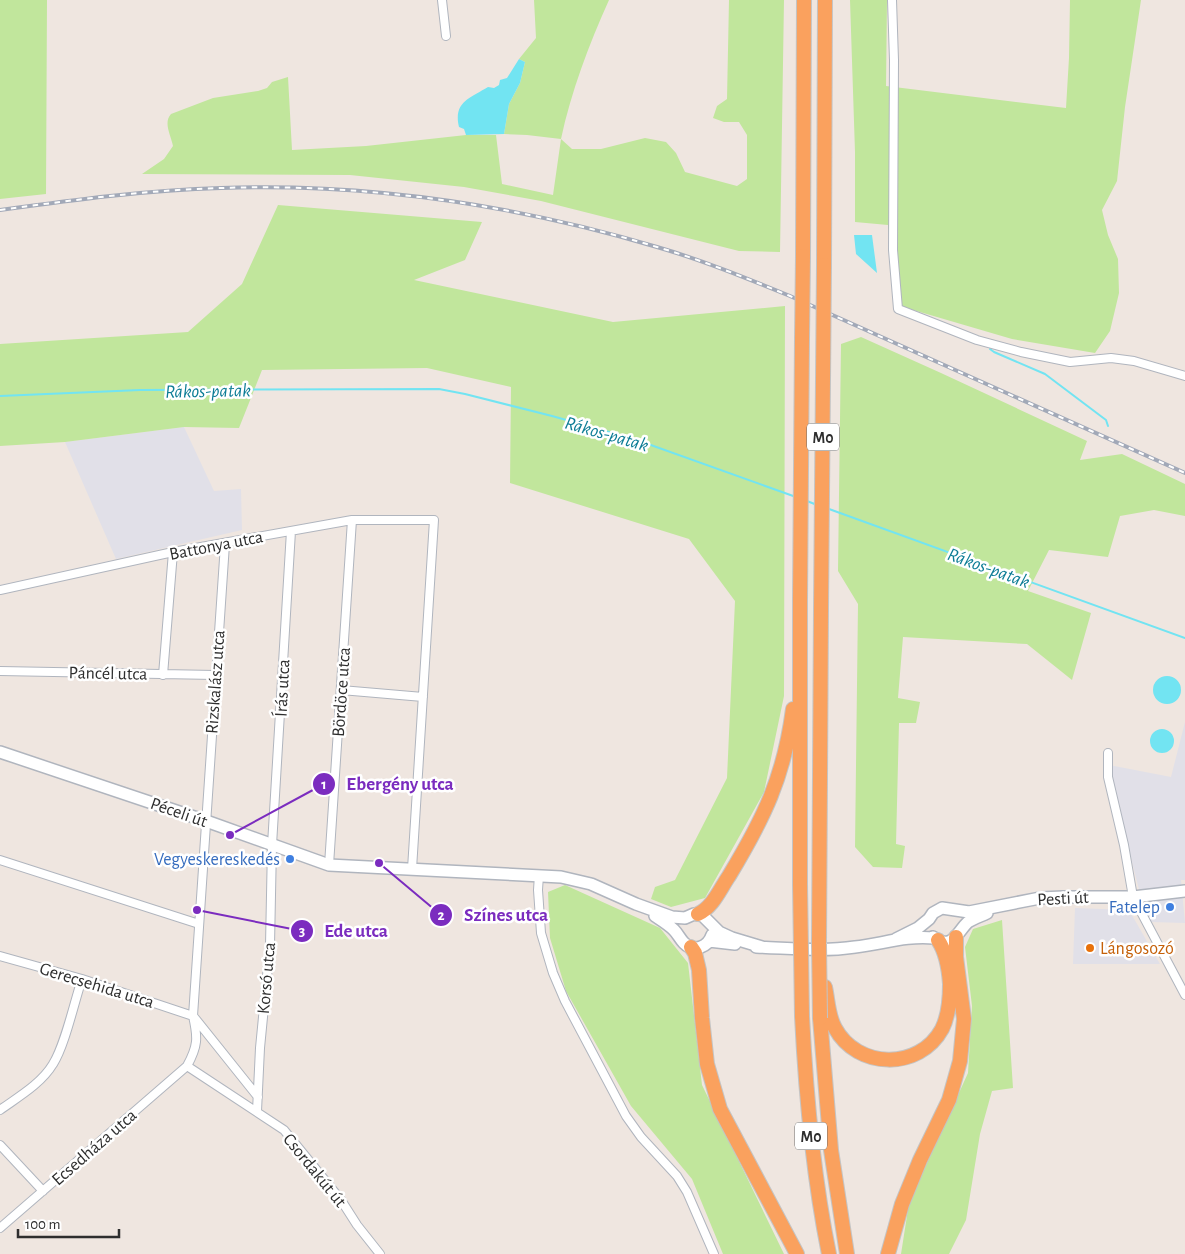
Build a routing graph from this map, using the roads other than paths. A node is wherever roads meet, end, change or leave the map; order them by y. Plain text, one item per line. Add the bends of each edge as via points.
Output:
1 (442, 0) edge
2 (804, 0) edge
3 (825, 0) edge
4 (892, 0) edge
5 (446, 36) dead end
6 (1185, 376) edge
7 (352, 520) junction
8 (291, 531) junction
9 (225, 544) junction
10 (173, 552) junction
11 (0, 590) edge
12 (800, 657) junction
13 (0, 671) edge
14 (163, 675) junction
15 (215, 675) junction
16 (340, 690) junction
17 (423, 697) junction
18 (0, 752) edge
19 (1108, 753) dead end
20 (206, 821) junction
21 (272, 845) junction
22 (0, 860) edge
23 (329, 865) junction
24 (412, 869) junction
25 (539, 875) junction
26 (1185, 891) edge
27 (1133, 897) junction
28 (636, 904) junction
29 (1002, 906) junction
30 (955, 911) junction
31 (692, 916) junction
32 (929, 919) junction
33 (199, 924) junction
34 (712, 927) junction
35 (959, 933) junction
36 (679, 936) junction
37 (896, 939) junction
38 (936, 939) junction
39 (709, 942) junction
40 (819, 944) junction
41 (691, 947) junction
42 (762, 947) junction
43 (0, 956) edge
44 (82, 979) junction
45 (1185, 995) edge
46 (193, 1016) junction
47 (186, 1066) junction
48 (258, 1097) junction
49 (0, 1110) edge
50 (257, 1111) junction
51 (0, 1145) edge
52 (43, 1191) junction
53 (0, 1228) edge
54 (380, 1254) edge
55 (714, 1254) edge
56 (797, 1254) edge
57 (829, 1254) edge
58 (847, 1254) edge
59 (888, 1254) edge

1 - 5 street
2 - 12 highway, M0, bridge
3 - 40 highway, M0, bridge
4 - 6 street via 892,250 898,309 976,340 1021,352 1070,362 1111,358 1134,361
7 - 8 street, Battonya utca
7 - 16 street, Bördöce utca
7 - 17 street, Battonya utca via 434,520
8 - 9 street, Battonya utca
8 - 21 street, Írás utca
9 - 10 street, Battonya utca
9 - 15 street, Rizskalász utca
10 - 11 street, Battonya utca
10 - 14 street
12 - 31 highway via 789,739 774,790 756,829 716,896 706,909
12 - 57 highway, M0, bridge via 804,1061 813,1152
13 - 14 street, Páncél utca
14 - 15 street, Páncél utca
15 - 20 street, Rizskalász utca
16 - 17 street
16 - 23 street, Bördöce utca
17 - 24 street
18 - 20 main road, Péceli út
19 - 27 street via 1108,777
20 - 21 main road, Péceli út
20 - 33 street, Rizskalász utca
21 - 23 main road, Péceli út
21 - 48 street, Korsó utca via 270,946
22 - 33 street
23 - 24 main road, Péceli út
24 - 25 main road, Péceli út
25 - 28 main road, Péceli út via 591,884
25 - 55 street via 542,933 565,1001 626,1116 687,1192
26 - 27 main road, Pesti út
27 - 29 main road, Pesti út via 1055,897
27 - 45 street
28 - 31 main road via 672,917
28 - 36 main road via 668,924
29 - 30 main road
29 - 35 main road via 971,920
30 - 32 main road via 942,908
30 - 35 main road via 961,919
31 - 34 main road via 707,918
31 - 36 main road via 680,926
32 - 37 main road
32 - 38 main road via 929,931
33 - 46 street, Rizskalász utca
34 - 39 main road
34 - 42 main road via 726,936
35 - 38 main road via 947,942
35 - 59 highway via 956,957 964,1031 960,1061 946,1106 902,1204
36 - 41 main road
37 - 38 main road
37 - 42 main road via 842,948
38 - 40 highway, bridge via 944,951 950,980 946,1019 937,1036 927,1045 910,1056 892,1060 864,1056 847,1045 834,1027
39 - 41 main road via 701,947
39 - 42 main road
40 - 58 highway, M0, bridge via 820,1018 829,1135
41 - 56 highway via 699,970 704,1041 715,1094 727,1123
43 - 44 street, Gerecsehida utca
44 - 46 street, Gerecsehida utca
44 - 49 street via 53,1064 39,1081
46 - 47 street, Rizskalász utca via 195,1051
46 - 48 street
47 - 50 street, Csordakút út
47 - 52 street, Ecsedháza utca
48 - 50 street, Korsó utca
50 - 54 street, Csordakút út via 284,1130
51 - 52 street
52 - 53 street, Ecsedháza utca

